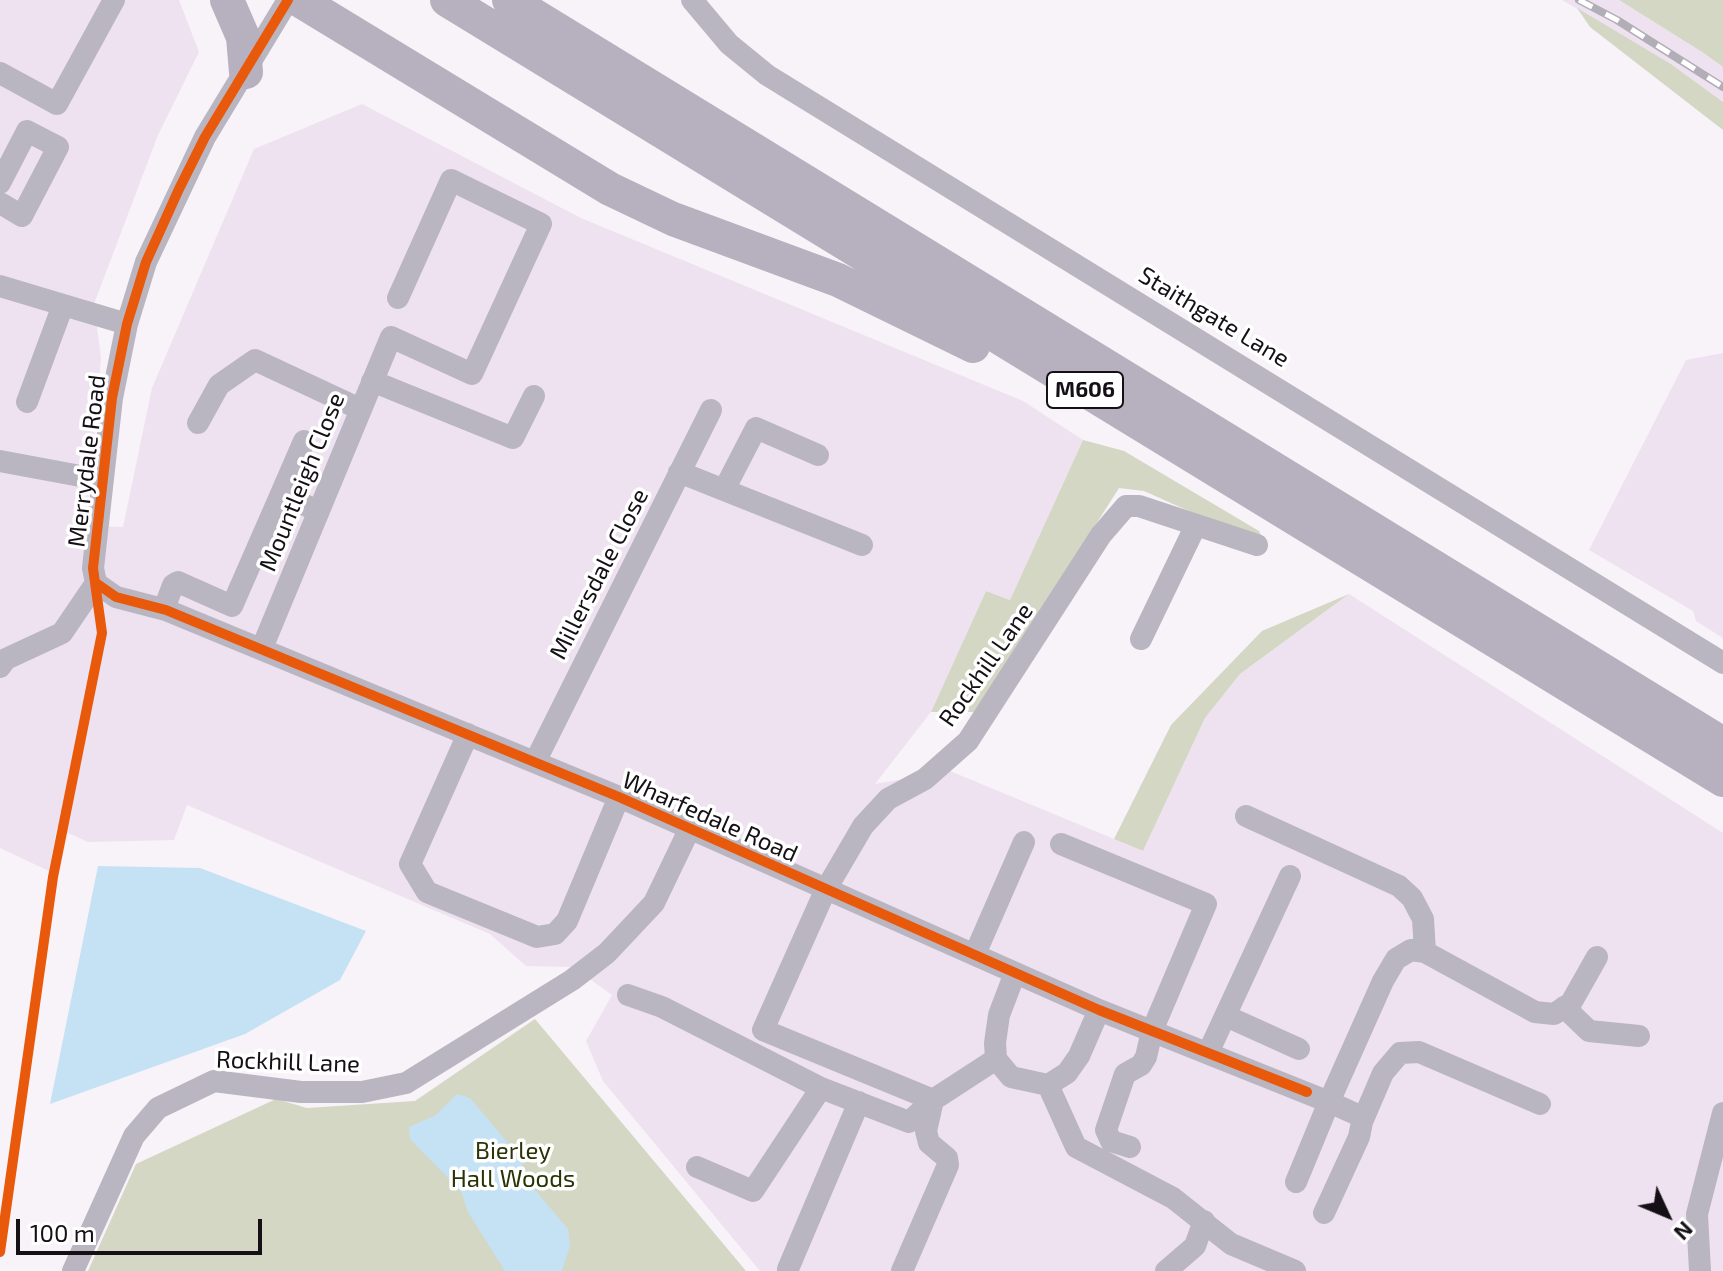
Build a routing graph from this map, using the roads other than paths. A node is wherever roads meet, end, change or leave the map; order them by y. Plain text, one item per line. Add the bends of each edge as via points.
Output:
1 (114, 0) edge
2 (227, 0) edge
3 (288, 0) edge
4 (299, 0) edge
5 (447, 0) edge
6 (509, 0) edge
7 (692, 0) edge
8 (246, 72) junction
9 (0, 73) edge
10 (0, 183) edge
11 (2, 211) edge
12 (0, 286) edge
13 (398, 298) dead end
14 (63, 305) junction
15 (127, 324) junction
16 (372, 381) junction
17 (534, 396) dead end
18 (27, 402) dead end
19 (360, 409) junction
20 (711, 410) dead end
21 (198, 423) dead end
22 (1140, 424) junction
23 (304, 441) dead end
24 (818, 455) dead end
25 (0, 461) edge
26 (679, 472) junction
27 (102, 480) junction
28 (724, 490) junction
29 (281, 494) junction
30 (318, 511) junction
31 (1195, 527) junction
32 (862, 545) dead end
33 (1257, 545) dead end
34 (96, 583) junction
35 (164, 609) junction
36 (1141, 639) dead end
37 (262, 648) junction
38 (1723, 663) edge
39 (0, 667) edge
40 (468, 734) junction
41 (1723, 744) edge
42 (535, 762) junction
43 (1723, 780) edge
44 (619, 797) junction
45 (1246, 816) dead end
46 (690, 828) junction
47 (1024, 842) dead end
48 (1061, 844) dead end
49 (1290, 876) dead end
50 (825, 891) junction
51 (1425, 952) junction
52 (975, 954) junction
53 (1597, 957) dead end
54 (1015, 973) junction
55 (628, 995) dead end
56 (1564, 1007) junction
57 (1099, 1010) junction
58 (1226, 1016) junction
59 (1152, 1031) junction
60 (1639, 1036) dead end
61 (1299, 1049) dead end
62 (1208, 1053) junction
63 (996, 1059) junction
64 (1048, 1085) junction
65 (821, 1088) junction
66 (933, 1100) junction
67 (859, 1102) junction
68 (1329, 1102) junction
69 (1540, 1104) dead end
70 (1723, 1113) edge
71 (1362, 1122) junction
72 (1130, 1147) dead end
73 (697, 1167) dead end
74 (1296, 1182) dead end
75 (1324, 1213) dead end
76 (1210, 1225) junction
77 (788, 1269) edge
78 (73, 1271) edge
79 (902, 1271) edge
80 (1166, 1271) edge
81 (1295, 1271) edge
82 (1700, 1271) edge

1 - 9 street via 57,104
2 - 8 highway via 243,37
3 - 8 street, Merrydale Road
4 - 22 highway, M606 via 610,189 673,219 838,280 1049,387
5 - 22 highway, M606
6 - 41 highway, M606
7 - 38 street, Staithgate Lane via 729,44 780,83
8 - 15 street, Merrydale Road via 179,189 146,262
10 - 11 street via 27,131 58,147 22,216
12 - 14 street
13 - 16 street, Mountleigh Close via 451,180 541,224 472,374 391,337
14 - 15 street
14 - 18 street
15 - 27 street, Merrydale Road
16 - 17 street via 513,438
16 - 19 street, Mountleigh Close
19 - 21 street via 255,360 219,385
19 - 30 street, Mountleigh Close
20 - 26 street, Millersdale Close
22 - 43 highway, M606
23 - 29 street
24 - 28 street via 756,428
25 - 27 street
26 - 28 street
26 - 42 street, Millersdale Close
27 - 34 street, Merrydale Road
28 - 32 street
29 - 30 street
29 - 35 street via 232,606 178,582
30 - 37 street, Mountleigh Close
31 - 33 street, Rockhill Lane
31 - 36 street
31 - 50 street, Rockhill Lane via 1139,506 1119,512 968,741 925,779 888,799 863,826
34 - 35 street, Wharfedale Road via 116,597
34 - 39 street via 62,633 6,659
35 - 37 street, Wharfedale Road
37 - 40 street, Wharfedale Road
40 - 42 street, Wharfedale Road
40 - 44 street via 410,864 427,892 537,937 555,934 567,921
42 - 44 street, Wharfedale Road
44 - 46 street, Wharfedale Road
45 - 51 street via 1399,886 1423,919
46 - 50 street, Wharfedale Road
46 - 78 street, Rockhill Lane via 654,903 607,953 406,1083 362,1092 316,1092 214,1081 158,1108 134,1136
47 - 52 street
48 - 59 street via 1206,904
49 - 58 street
50 - 52 street, Wharfedale Road
50 - 66 street, Rockhill Lane via 763,1030
51 - 56 street via 1535,1012 1554,1014
51 - 68 street via 1411,950 1396,959
52 - 54 street, Wharfedale Road
53 - 56 street
54 - 57 street, Wharfedale Road
54 - 63 street via 999,1015
55 - 65 street
56 - 60 street via 1589,1031
57 - 59 street, Wharfedale Road
57 - 64 street via 1079,1056 1067,1073
58 - 61 street
58 - 62 street
59 - 62 street, Wharfedale Road
59 - 72 street via 1141,1065 1125,1074 1106,1130 1111,1141
62 - 68 street, Wharfedale Road
63 - 64 street via 1011,1077
63 - 66 street
64 - 76 street via 1076,1147 1173,1198
65 - 67 street
65 - 73 street via 753,1191
66 - 67 street via 909,1122
66 - 79 street via 926,1131 929,1143 948,1165
67 - 77 street
68 - 71 street, Wharfedale Road
68 - 74 street
69 - 71 street via 1419,1052 1400,1053 1383,1073
70 - 82 street via 1697,1214
71 - 75 street
76 - 80 street
76 - 81 street via 1231,1244

